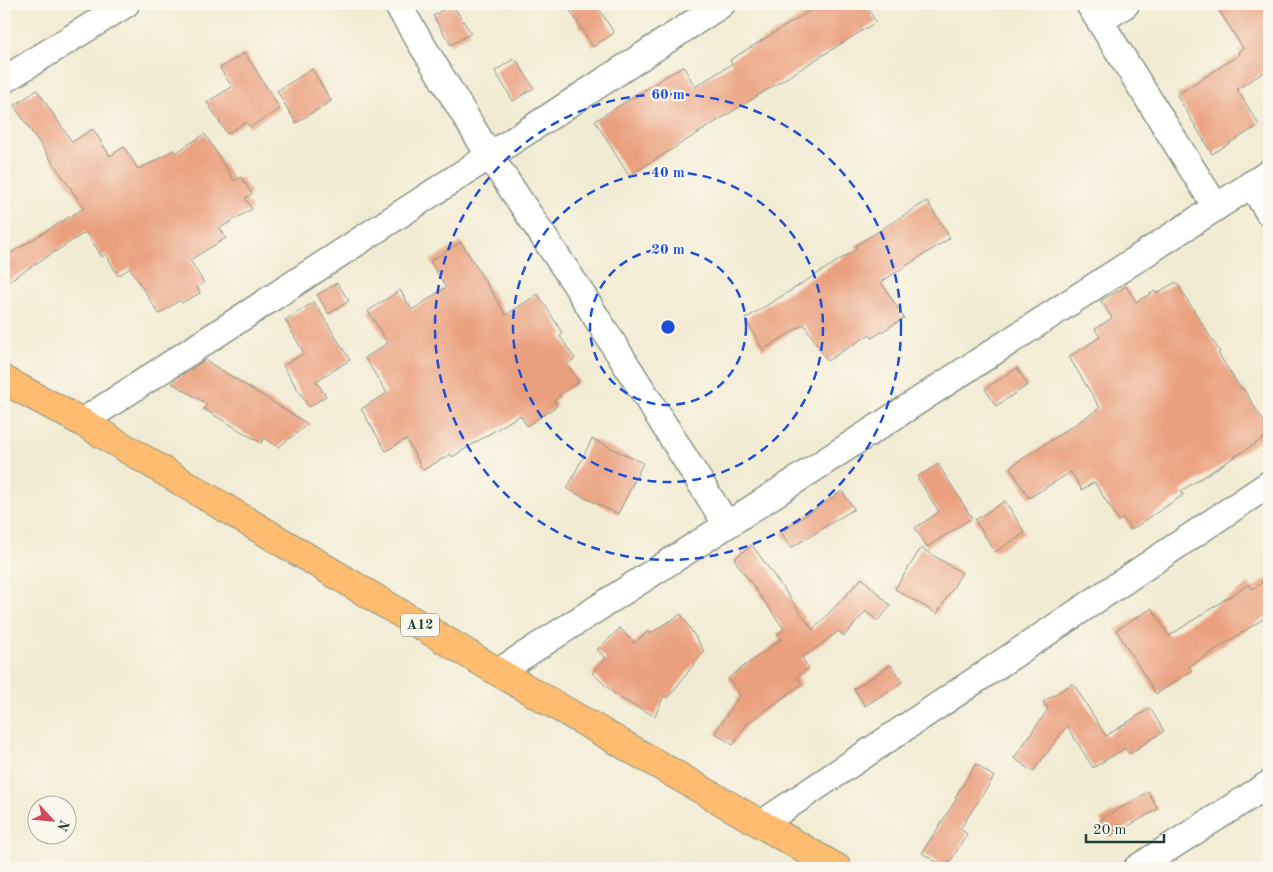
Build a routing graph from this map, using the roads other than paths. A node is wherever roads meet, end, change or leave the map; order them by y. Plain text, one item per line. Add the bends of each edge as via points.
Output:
1 (126, 4) edge
2 (397, 4) edge
3 (722, 4) edge
4 (1126, 4) edge
5 (1094, 12) edge
6 (4, 80) edge
7 (489, 155) junction
8 (1260, 179) edge
9 (1216, 207) junction
10 (1269, 213) edge
11 (4, 380) edge
12 (82, 422) junction
13 (1269, 484) edge
14 (727, 526) junction
15 (498, 672) junction
16 (1269, 784) edge
17 (761, 824) junction
18 (837, 868) edge
19 (1137, 868) edge

1 - 6 street
2 - 7 street
3 - 7 street
4 - 5 street
5 - 9 street
7 - 12 street
7 - 14 street via 576,285
8 - 9 street
8 - 10 street
9 - 14 street
11 - 12 main road, A12
12 - 15 main road, A12
13 - 17 street
14 - 15 street
15 - 17 main road, A12
16 - 19 street
17 - 18 main road, A12

